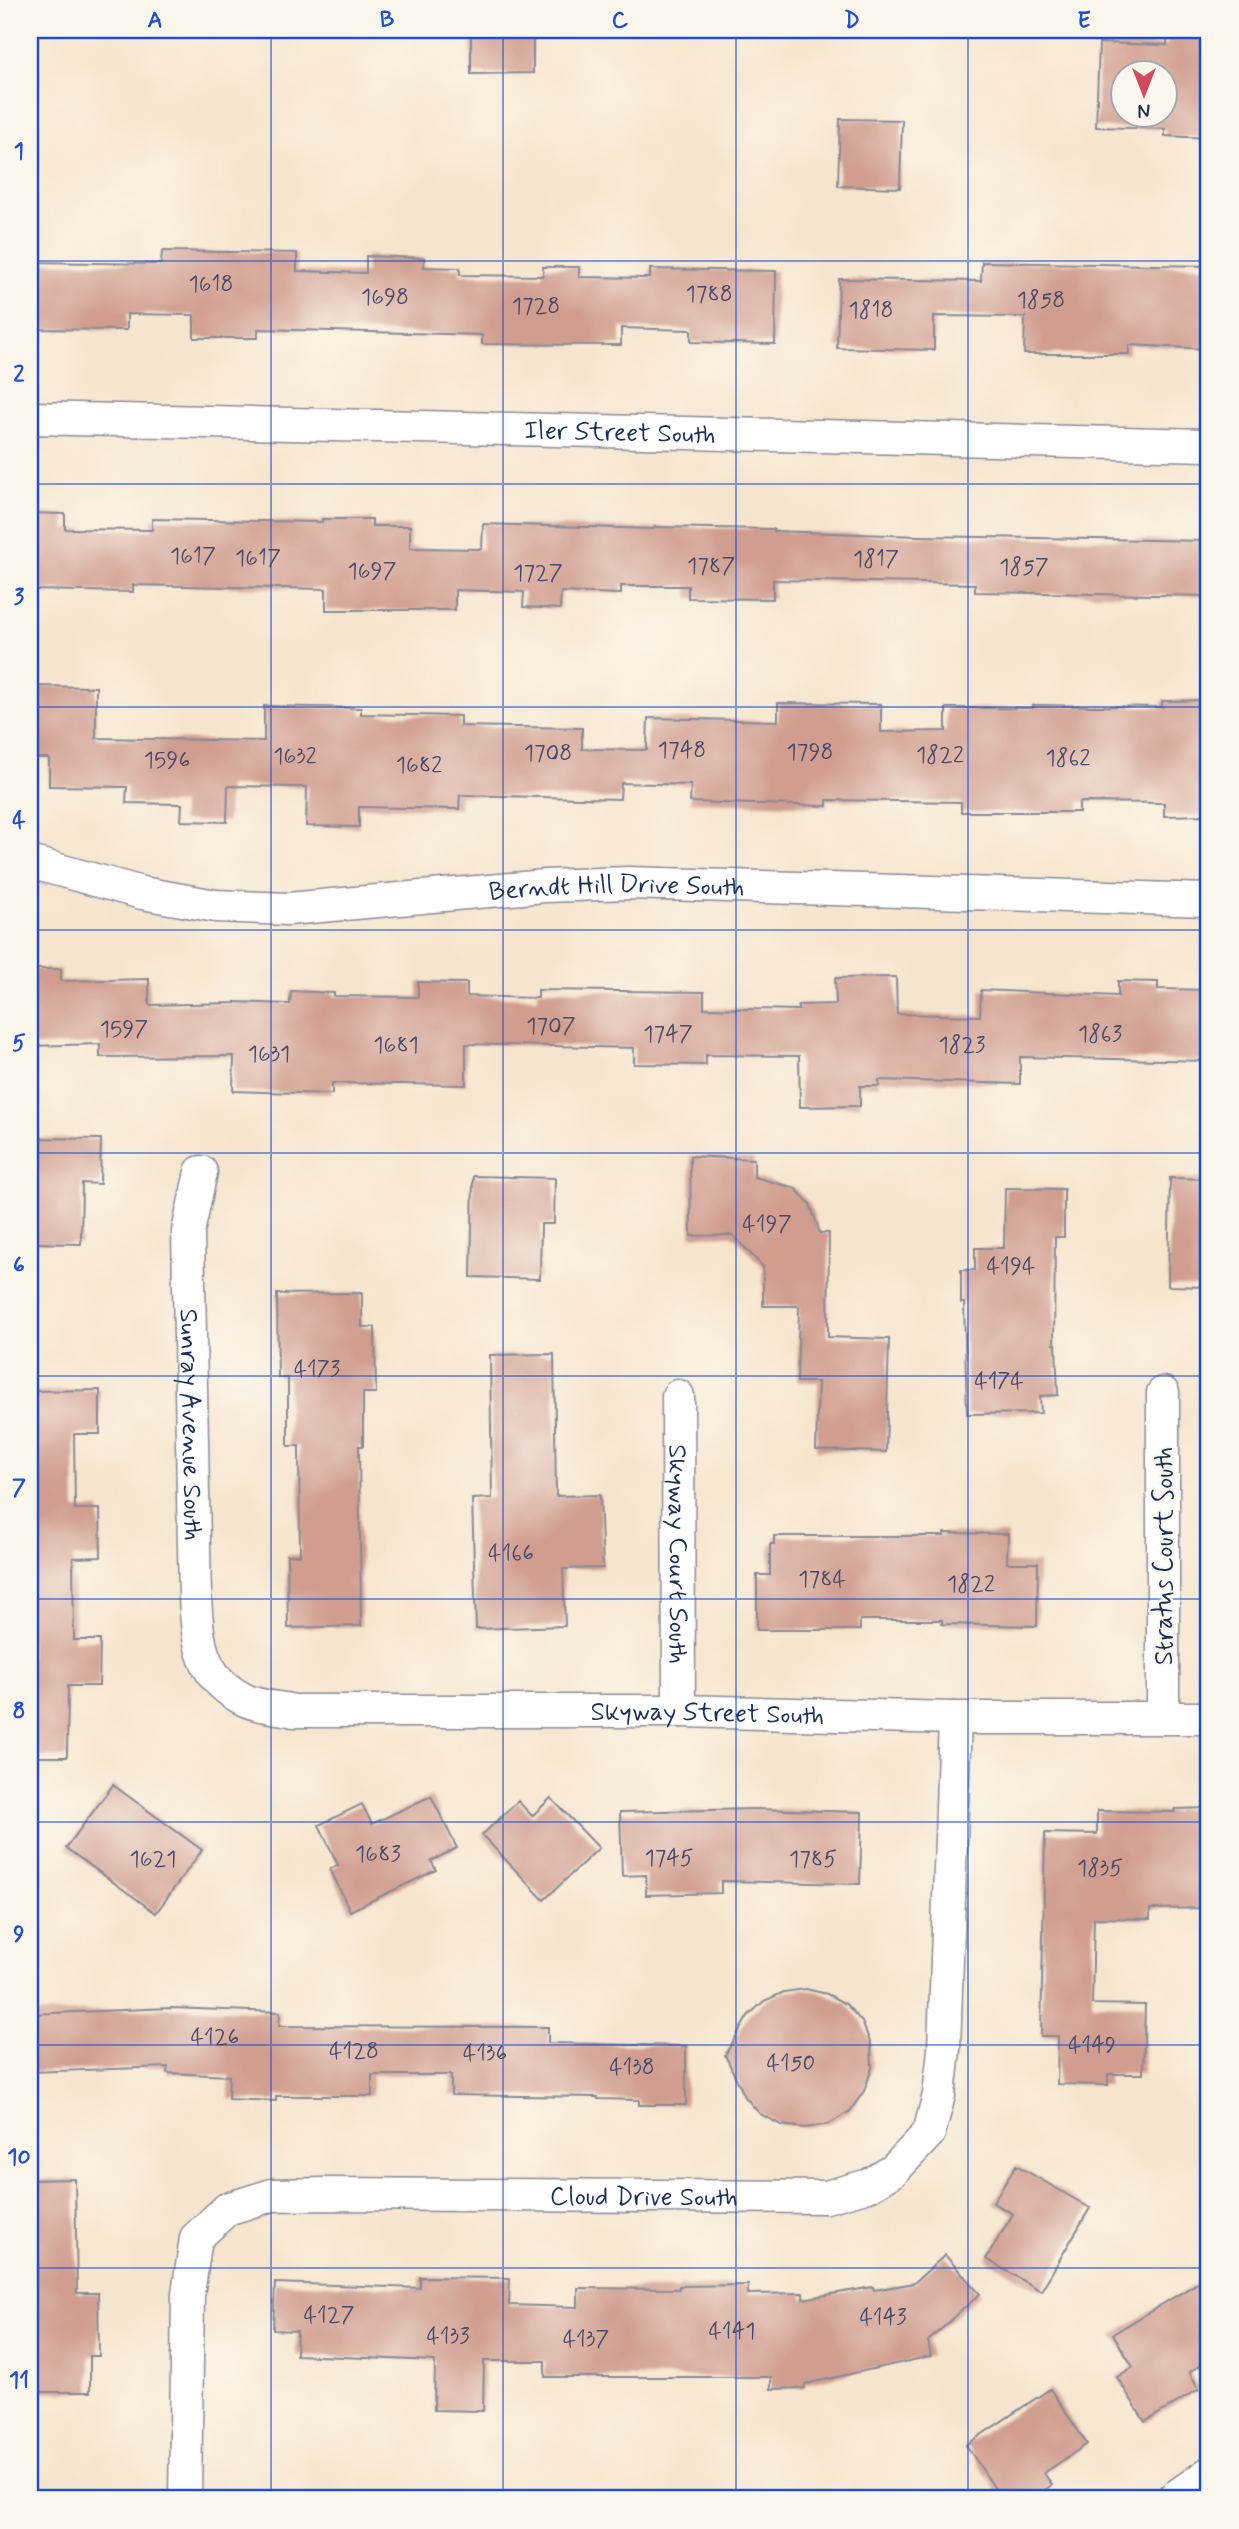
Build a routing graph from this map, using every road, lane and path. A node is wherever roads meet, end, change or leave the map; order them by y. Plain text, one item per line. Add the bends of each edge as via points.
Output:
1 (30, 418) edge
2 (1209, 445) edge
3 (30, 862) edge
4 (1209, 900) edge
5 (201, 1172) dead end
6 (1163, 1393) dead end
7 (678, 1396) dead end
8 (212, 1676) joint
9 (679, 1711) junction
10 (955, 1718) junction
11 (1163, 1718) junction
12 (1209, 1718) edge
13 (1209, 2473) edge
14 (185, 2499) edge
15 (1171, 2499) edge

1 - 2 street, Iler Street South
3 - 4 street, Berndt Hill Drive South via 142,893 216,906 288,909 628,883
5 - 8 street, Sunray Avenue South via 188,1232 194,1585 198,1642
6 - 11 street, Stratus Court South
7 - 9 street, Skyway Court South
8 - 9 street, Skyway Street South via 246,1700 293,1711
9 - 10 street, Skyway Street South
10 - 11 street, Skyway Street South
10 - 14 street, Cloud Drive South via 939,2095 929,2133 894,2170 869,2185 826,2197 299,2194 272,2195 227,2209 196,2238 188,2294
11 - 12 street, Skyway Street South
13 - 15 street

